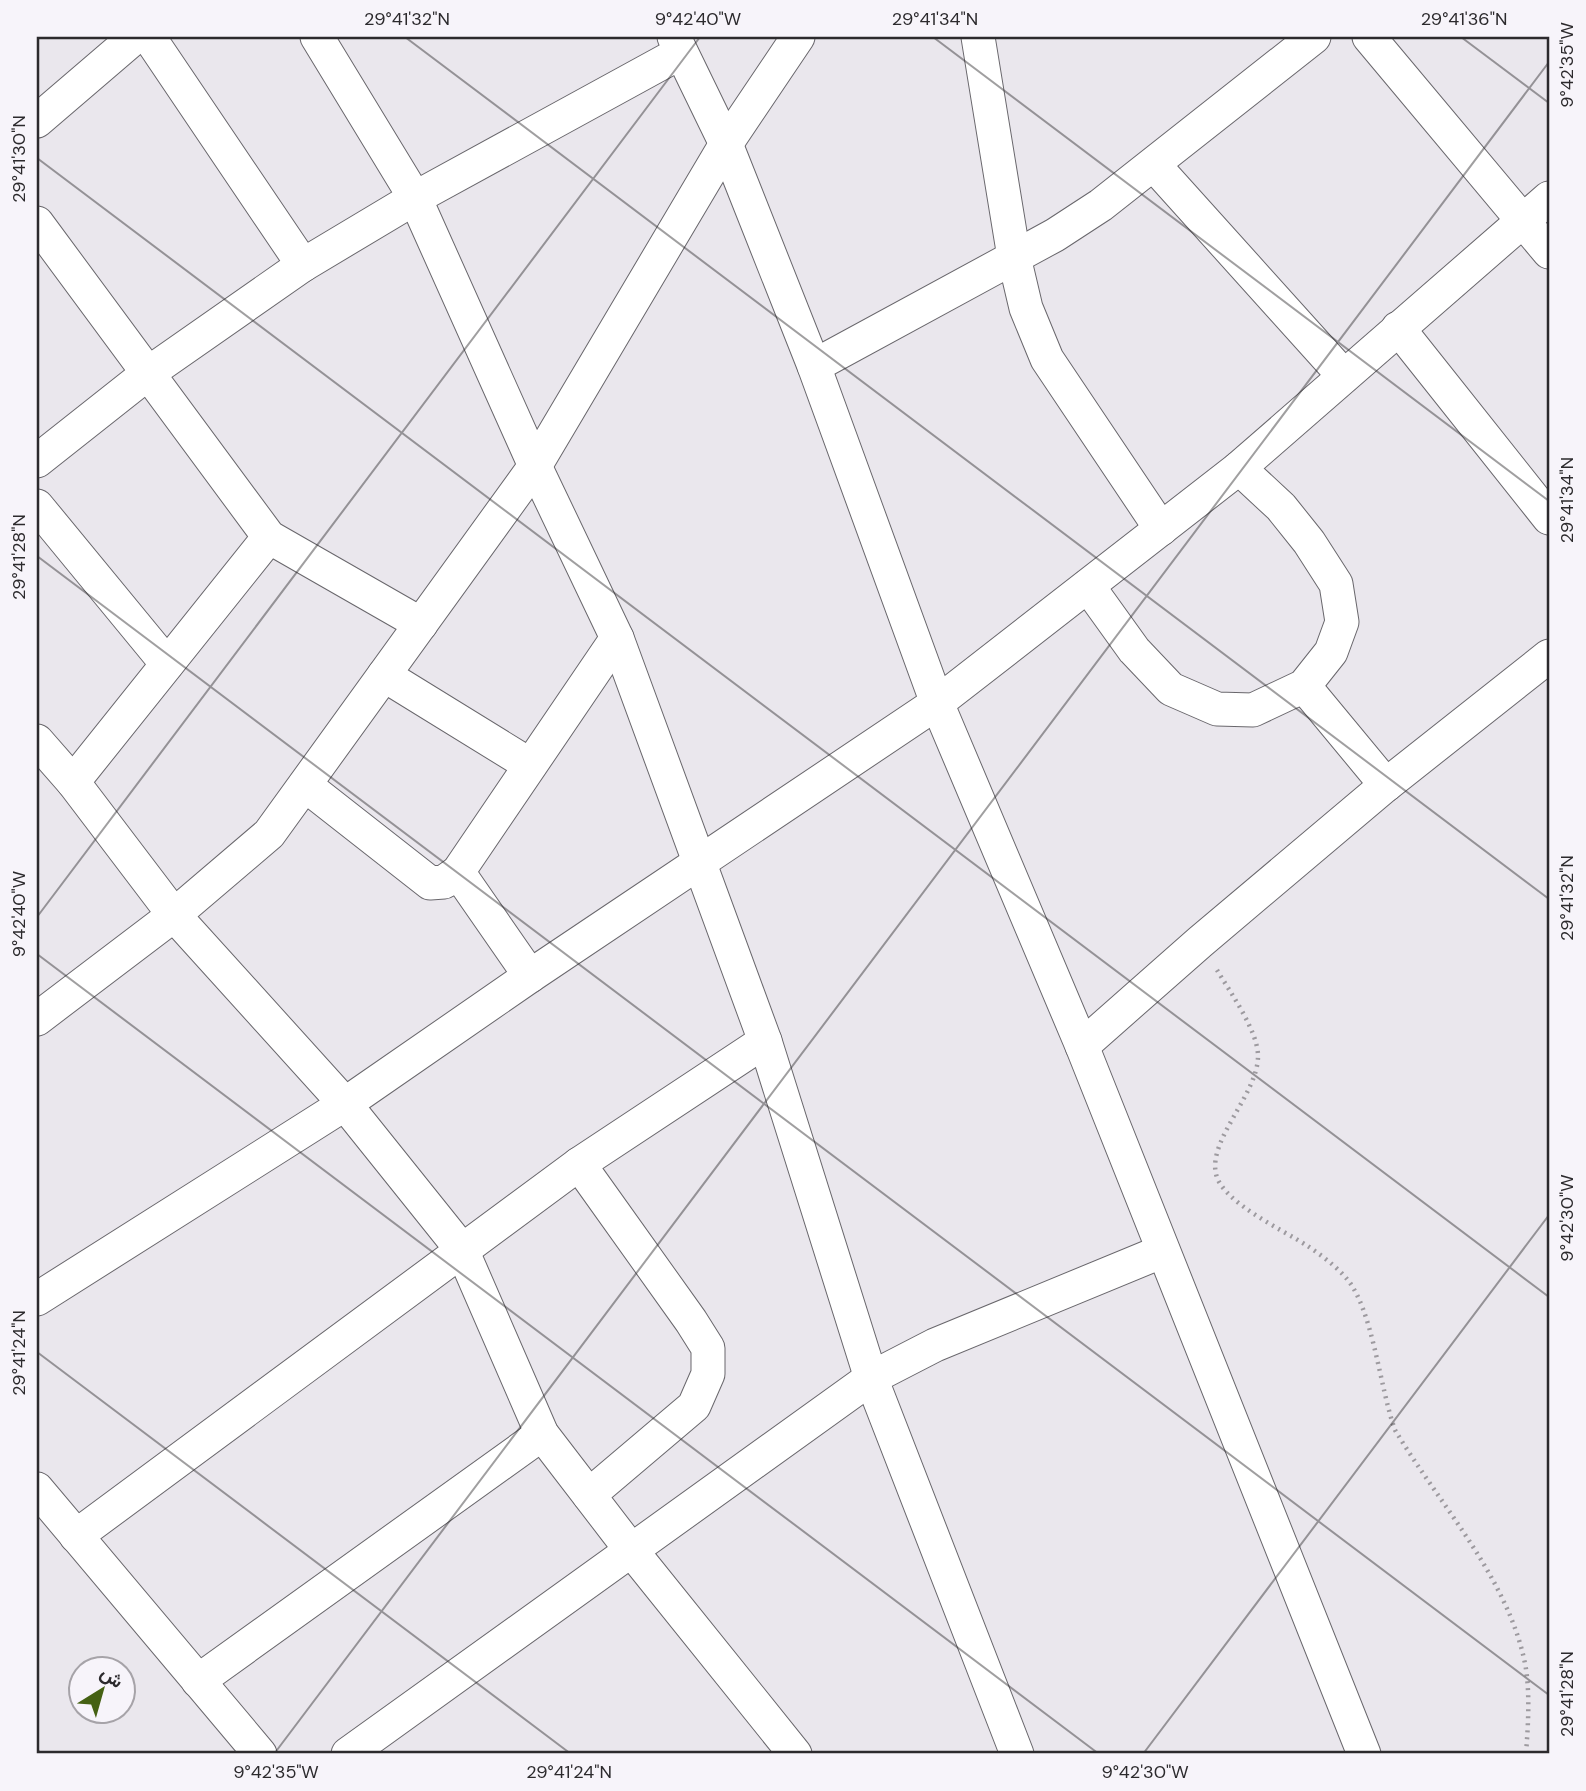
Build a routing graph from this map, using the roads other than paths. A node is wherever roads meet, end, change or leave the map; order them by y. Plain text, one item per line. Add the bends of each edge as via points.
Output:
1 (135, 37) edge
2 (149, 37) edge
3 (317, 37) edge
4 (798, 37) edge
5 (978, 37) edge
6 (1314, 37) edge
7 (1369, 37) edge
8 (677, 45) edge
9 (37, 121) edge
10 (726, 145) junction
11 (1154, 165) junction
12 (415, 198) junction
13 (1549, 198) edge
14 (1522, 219) junction
15 (37, 223) edge
16 (1549, 252) edge
17 (1014, 257) junction
18 (303, 265) junction
19 (1398, 328) junction
20 (814, 366) junction
21 (147, 374) junction
22 (1344, 376) junction
23 (37, 461) edge
24 (536, 467) junction
25 (1239, 468) junction
26 (37, 506) edge
27 (1549, 518) edge
28 (1161, 529) junction
29 (268, 537) junction
30 (1088, 586) junction
31 (421, 624) junction
32 (617, 638) junction
33 (1549, 656) edge
34 (167, 664) junction
35 (384, 675) junction
36 (1304, 687) junction
37 (937, 704) junction
38 (37, 741) edge
39 (530, 765) junction
40 (73, 782) junction
41 (305, 785) junction
42 (1386, 785) junction
43 (701, 863) junction
44 (458, 872) junction
45 (174, 915) junction
46 (530, 976) junction
47 (37, 1019) edge
48 (765, 1041) junction
49 (1082, 1046) junction
50 (345, 1104) junction
51 (579, 1164) junction
52 (462, 1250) junction
53 (1163, 1251) junction
54 (37, 1299) edge
55 (871, 1378) junction
56 (542, 1434) junction
57 (37, 1489) edge
58 (589, 1495) junction
59 (76, 1536) junction
60 (631, 1550) junction
61 (198, 1681) junction
62 (260, 1754) edge
63 (348, 1754) edge
64 (795, 1754) edge
65 (1017, 1754) edge
66 (1364, 1754) edge

1 - 9 street
2 - 18 street
3 - 12 street
4 - 10 street
5 - 17 street
6 - 11 street
7 - 14 street
8 - 10 street
8 - 12 street
10 - 20 street
10 - 24 street
11 - 17 street via 1101,205
11 - 22 street
12 - 18 street
12 - 24 street
13 - 14 street
14 - 16 street
14 - 19 street
15 - 21 street
17 - 20 street
17 - 28 street via 1026,308 1046,359
18 - 21 street
19 - 22 street
19 - 27 street
20 - 37 street
21 - 23 street
21 - 29 street
22 - 25 street
24 - 31 street
24 - 32 street
25 - 28 street
25 - 36 street via 1281,507 1336,584 1342,622 1331,652
26 - 34 street
28 - 30 street
29 - 31 street
29 - 34 street
30 - 36 street via 1134,650 1171,689 1217,709 1253,710
30 - 37 street
31 - 35 street
32 - 39 street
32 - 43 street
33 - 42 street
34 - 40 street
35 - 39 street
35 - 41 street
36 - 42 street
37 - 43 street
37 - 49 street
38 - 40 street
39 - 44 street
40 - 45 street
41 - 44 street via 430,883
41 - 45 street via 269,834
42 - 49 street
43 - 46 street
43 - 48 street
44 - 46 street
45 - 47 street
45 - 50 street
46 - 50 street
48 - 51 street
48 - 55 street
49 - 53 street
50 - 52 street
50 - 54 street
51 - 52 street
51 - 58 street via 708,1348 708,1374 694,1406
52 - 56 street
52 - 59 street
53 - 55 street via 935,1345
53 - 66 street
55 - 60 street
55 - 65 street
56 - 58 street
56 - 61 street
57 - 59 street
58 - 60 street
59 - 61 street
60 - 63 street
60 - 64 street
61 - 62 street

